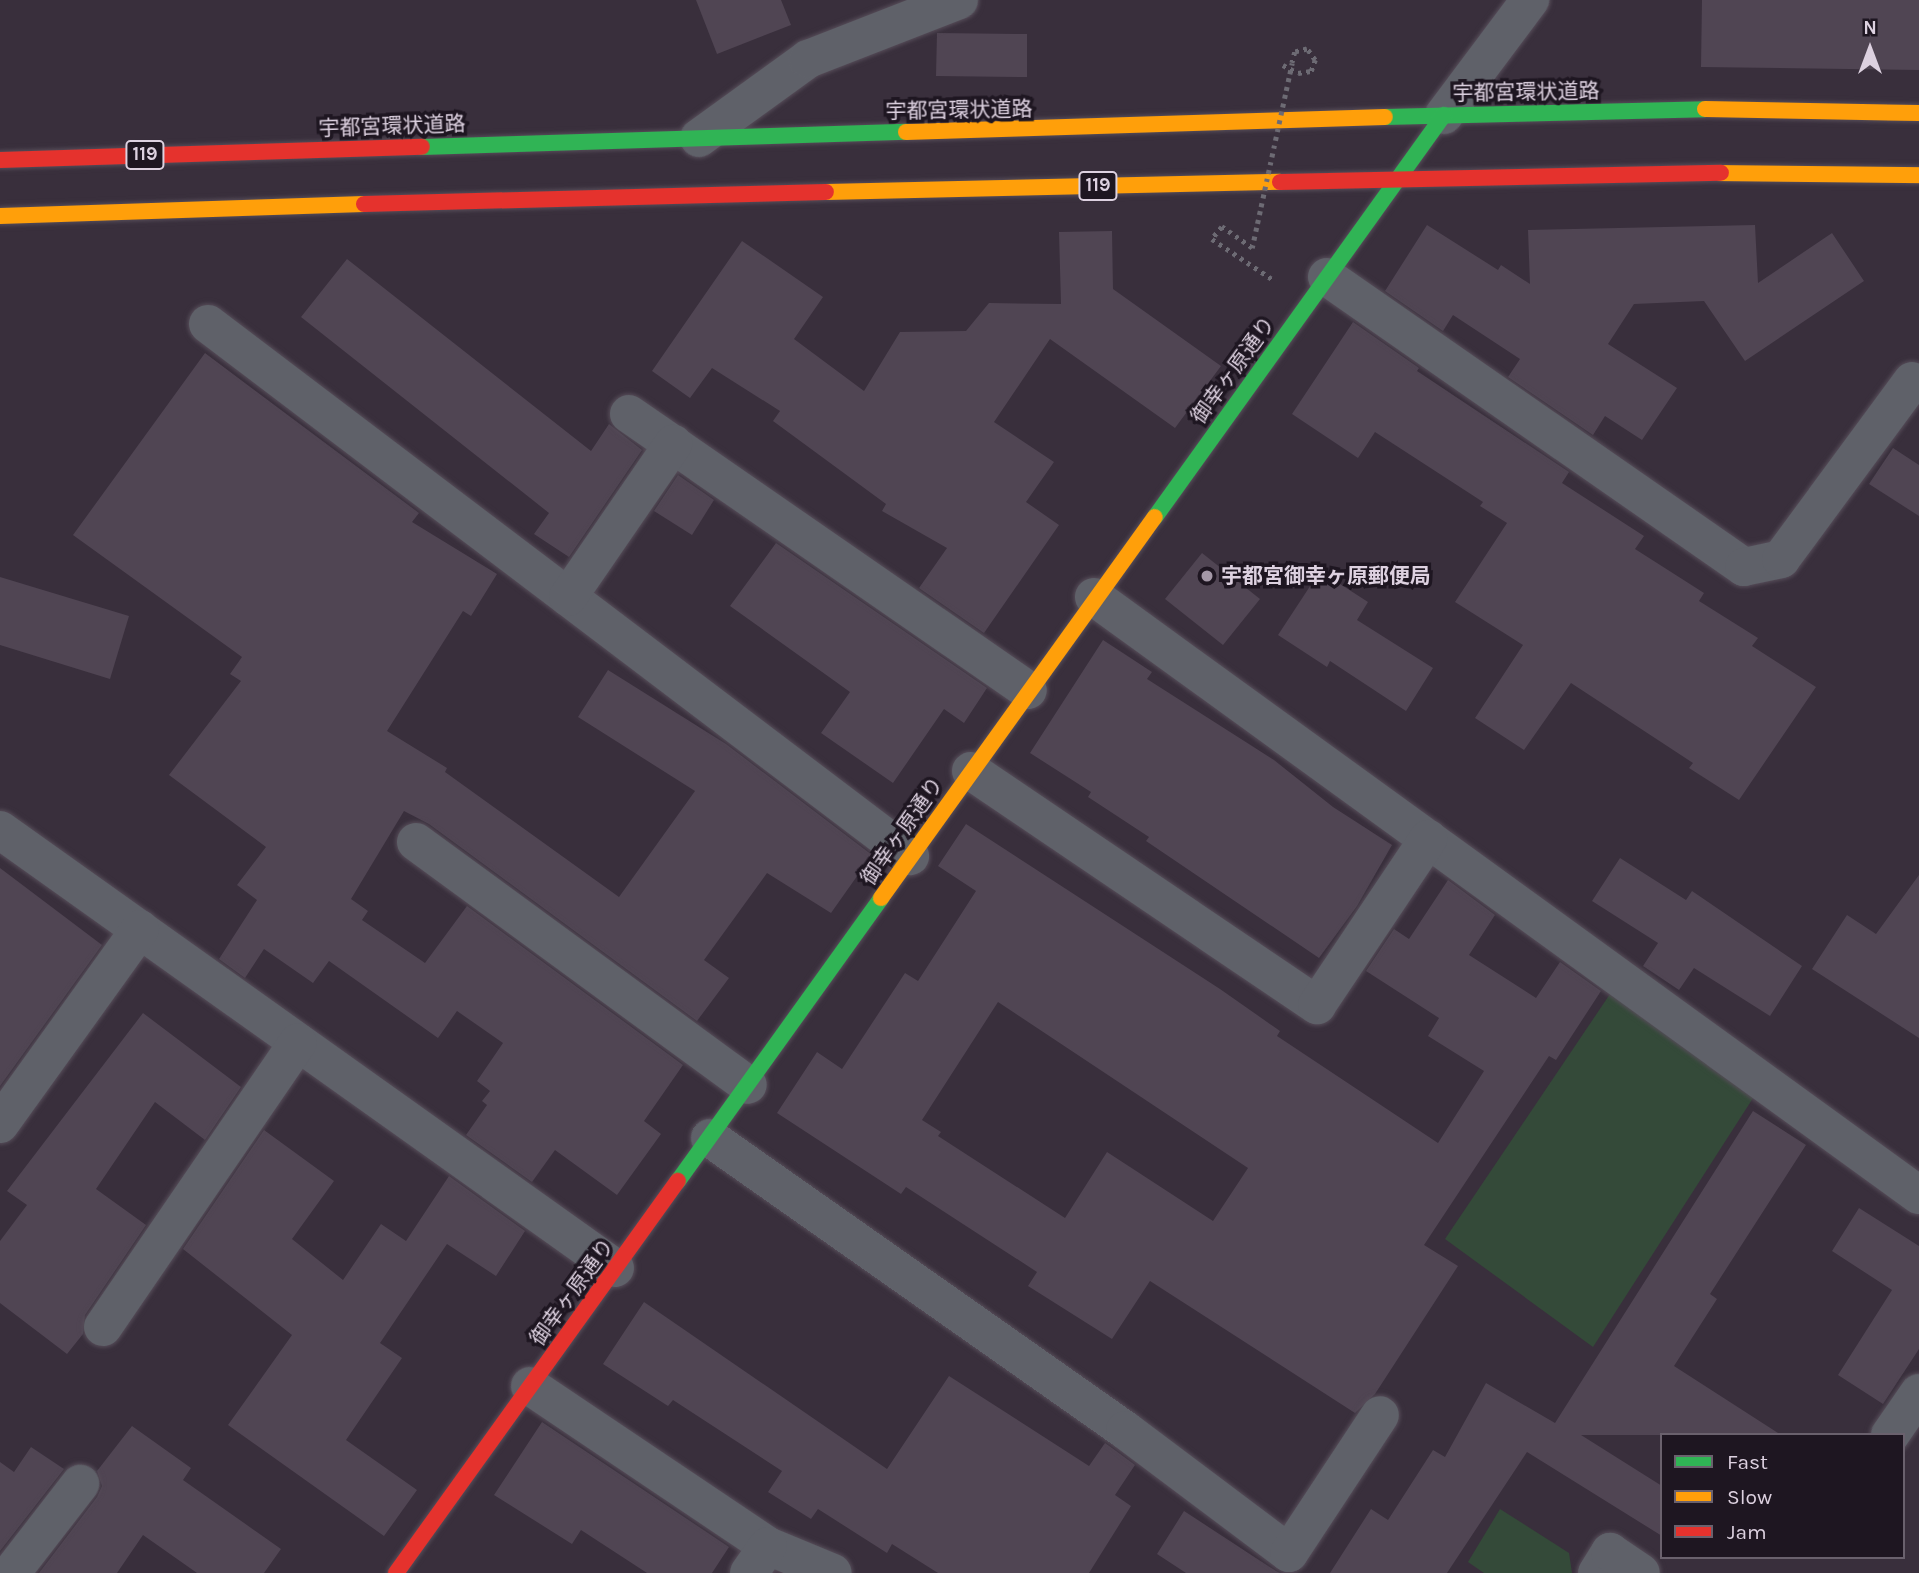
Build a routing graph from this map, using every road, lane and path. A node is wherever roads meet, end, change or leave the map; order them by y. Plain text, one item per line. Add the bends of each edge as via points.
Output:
1 (959, 0) edge
2 (1530, 0) edge
3 (1283, 65) dead end
4 (1919, 113) edge
5 (1444, 115) junction
6 (699, 138) junction
7 (0, 147) edge
8 (290, 150) junction
9 (0, 160) edge
10 (1919, 175) edge
11 (1399, 179) junction
12 (277, 209) junction
13 (0, 216) edge
14 (0, 233) edge
15 (1327, 277) junction
16 (1275, 281) dead end
17 (208, 324) dead end
18 (1912, 381) dead end
19 (629, 414) dead end
20 (673, 444) junction
21 (568, 597) junction
22 (1094, 597) junction
23 (1028, 690) junction
24 (971, 771) junction
25 (0, 830) edge
26 (1428, 839) junction
27 (416, 842) dead end
28 (910, 856) junction
29 (139, 929) junction
30 (298, 1042) junction
31 (748, 1085) junction
32 (0, 1124) edge
33 (710, 1138) junction
34 (1919, 1195) edge
35 (615, 1268) junction
36 (103, 1327) dead end
37 (530, 1386) junction
38 (1919, 1393) edge
39 (1380, 1415) dead end
40 (1891, 1433) edge
41 (80, 1484) dead end
42 (758, 1559) edge
43 (11, 1573) edge
44 (396, 1573) edge
45 (833, 1573) edge
46 (1597, 1573) edge
47 (1641, 1573) edge

1 - 6 street via 808,60
2 - 5 street
3 - 16 path, bridge via 1298,74 1311,71 1315,60 1307,49 1294,52 1292,63 1252,248 1222,227 1212,239
4 - 5 main road, 宇都宮環状道路 / 119 via 1729,109
5 - 6 main road, 宇都宮環状道路 / 119
5 - 11 main road, 御幸ヶ原通り
6 - 8 main road, 宇都宮環状道路 / 119
7 - 8 main road, 119
8 - 9 main road, 宇都宮環状道路 / 119
10 - 11 main road, 119
11 - 12 main road, 119 via 505,199
11 - 15 main road, 御幸ヶ原通り
12 - 13 main road, 119
12 - 14 main road, 119
15 - 18 street via 1744,568 1781,559
15 - 22 main road, 御幸ヶ原通り
17 - 21 street
19 - 20 street
20 - 21 street
20 - 23 street
21 - 28 street
22 - 23 main road, 御幸ヶ原通り
22 - 26 street
23 - 24 main road, 御幸ヶ原通り
24 - 26 street via 1317,1006
24 - 28 main road, 御幸ヶ原通り
25 - 29 street
26 - 34 street
27 - 31 street
28 - 31 main road, 御幸ヶ原通り
29 - 30 street
29 - 32 street
30 - 35 street
30 - 36 street
31 - 33 main road, 御幸ヶ原通り
33 - 35 main road, 御幸ヶ原通り
33 - 39 street via 1125,1430 1289,1553
35 - 37 main road, 御幸ヶ原通り
37 - 42 street
37 - 44 main road, 御幸ヶ原通り
38 - 40 street
41 - 43 street
42 - 45 street
46 - 47 street via 1610,1552

